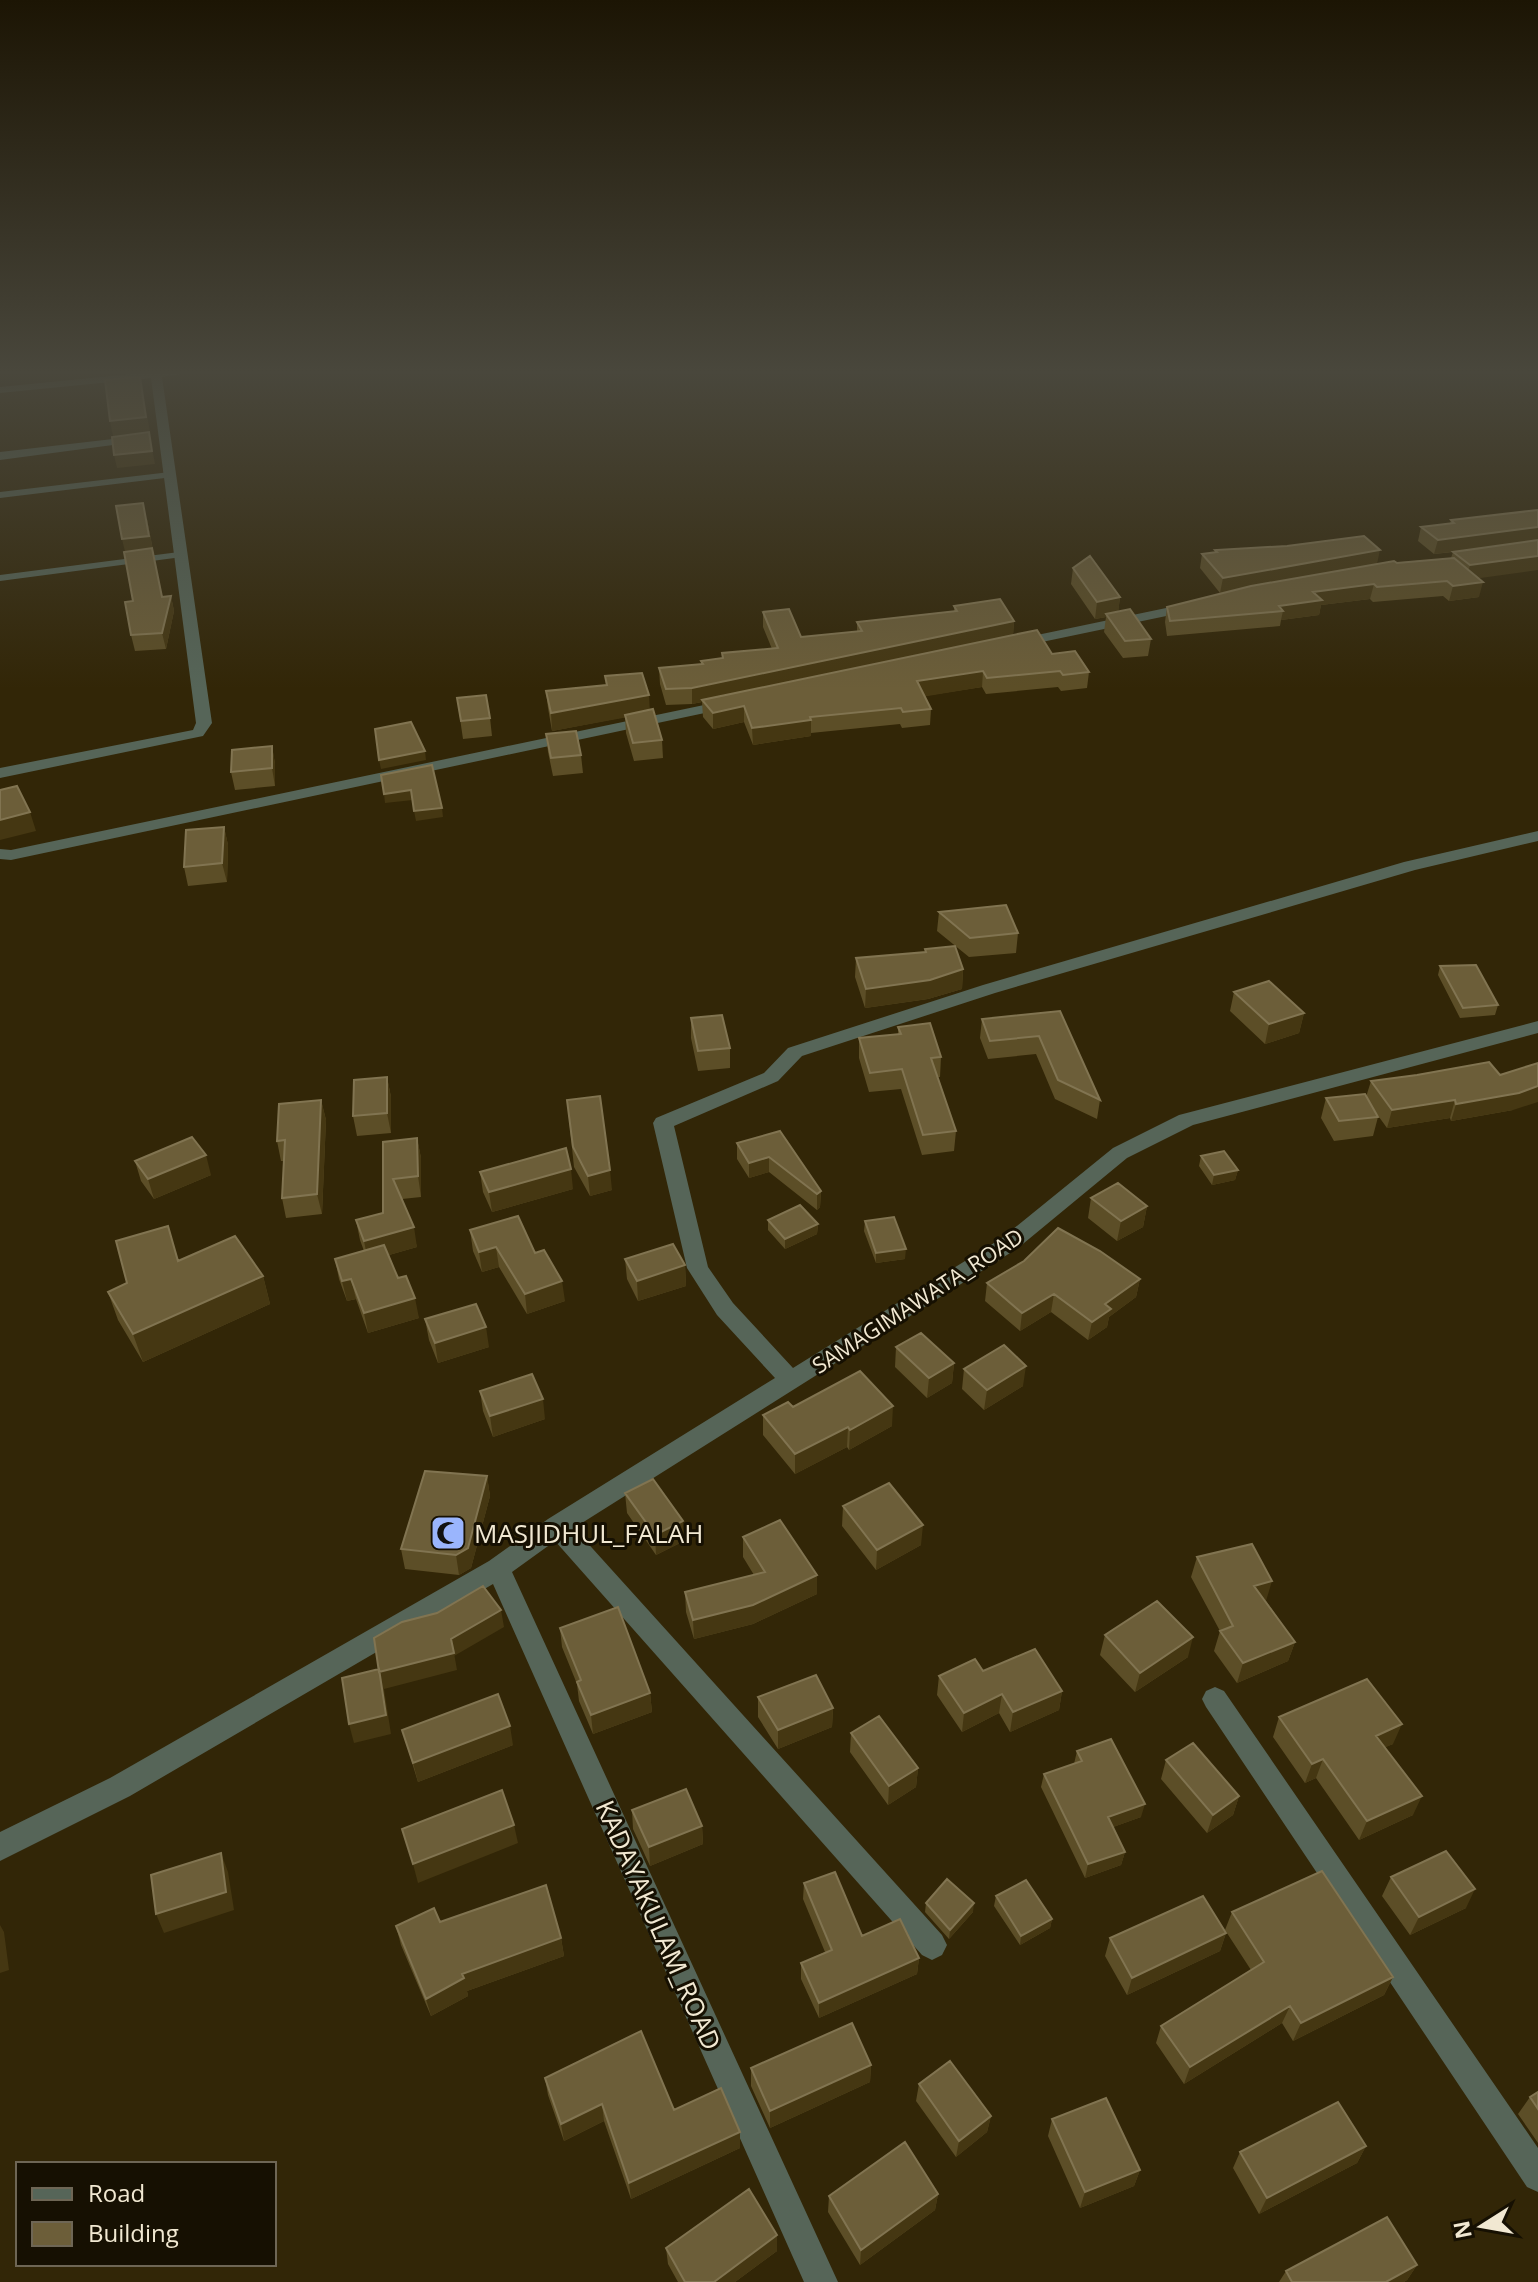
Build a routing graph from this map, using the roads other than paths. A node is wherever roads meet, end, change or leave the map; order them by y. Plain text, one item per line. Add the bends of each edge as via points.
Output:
1 (157, 476) edge
2 (170, 476) edge
3 (0, 495) edge
4 (179, 555) junction
5 (0, 578) edge
6 (1202, 604) edge
7 (1001, 647) edge
8 (738, 702) edge
9 (0, 773) edge
10 (1538, 836) edge
11 (0, 854) edge
12 (1538, 1027) edge
13 (792, 1382) junction
14 (557, 1526) junction
15 (498, 1568) junction
16 (1215, 1699) dead end
17 (0, 1847) edge
18 (932, 1945) dead end
19 (1538, 2176) edge
20 (821, 2282) edge

1 - 3 lane
2 - 4 street
4 - 5 lane
4 - 9 street via 204,723 198,733
6 - 7 street
8 - 11 street
10 - 13 street via 1410,866 989,989 795,1052 771,1077 663,1123 698,1268 725,1309
12 - 13 street, SAMAGIMAWATA_ROAD via 1186,1120 1120,1153 1010,1243
13 - 14 street, SAMAGIMAWATA_ROAD
14 - 15 street, SAMAGIMAWATA_ROAD
14 - 18 street
15 - 17 street, SAMAGIMAWATA_ROAD via 120,1787
15 - 20 street, KADAYAKULAM_ROAD
16 - 19 street

